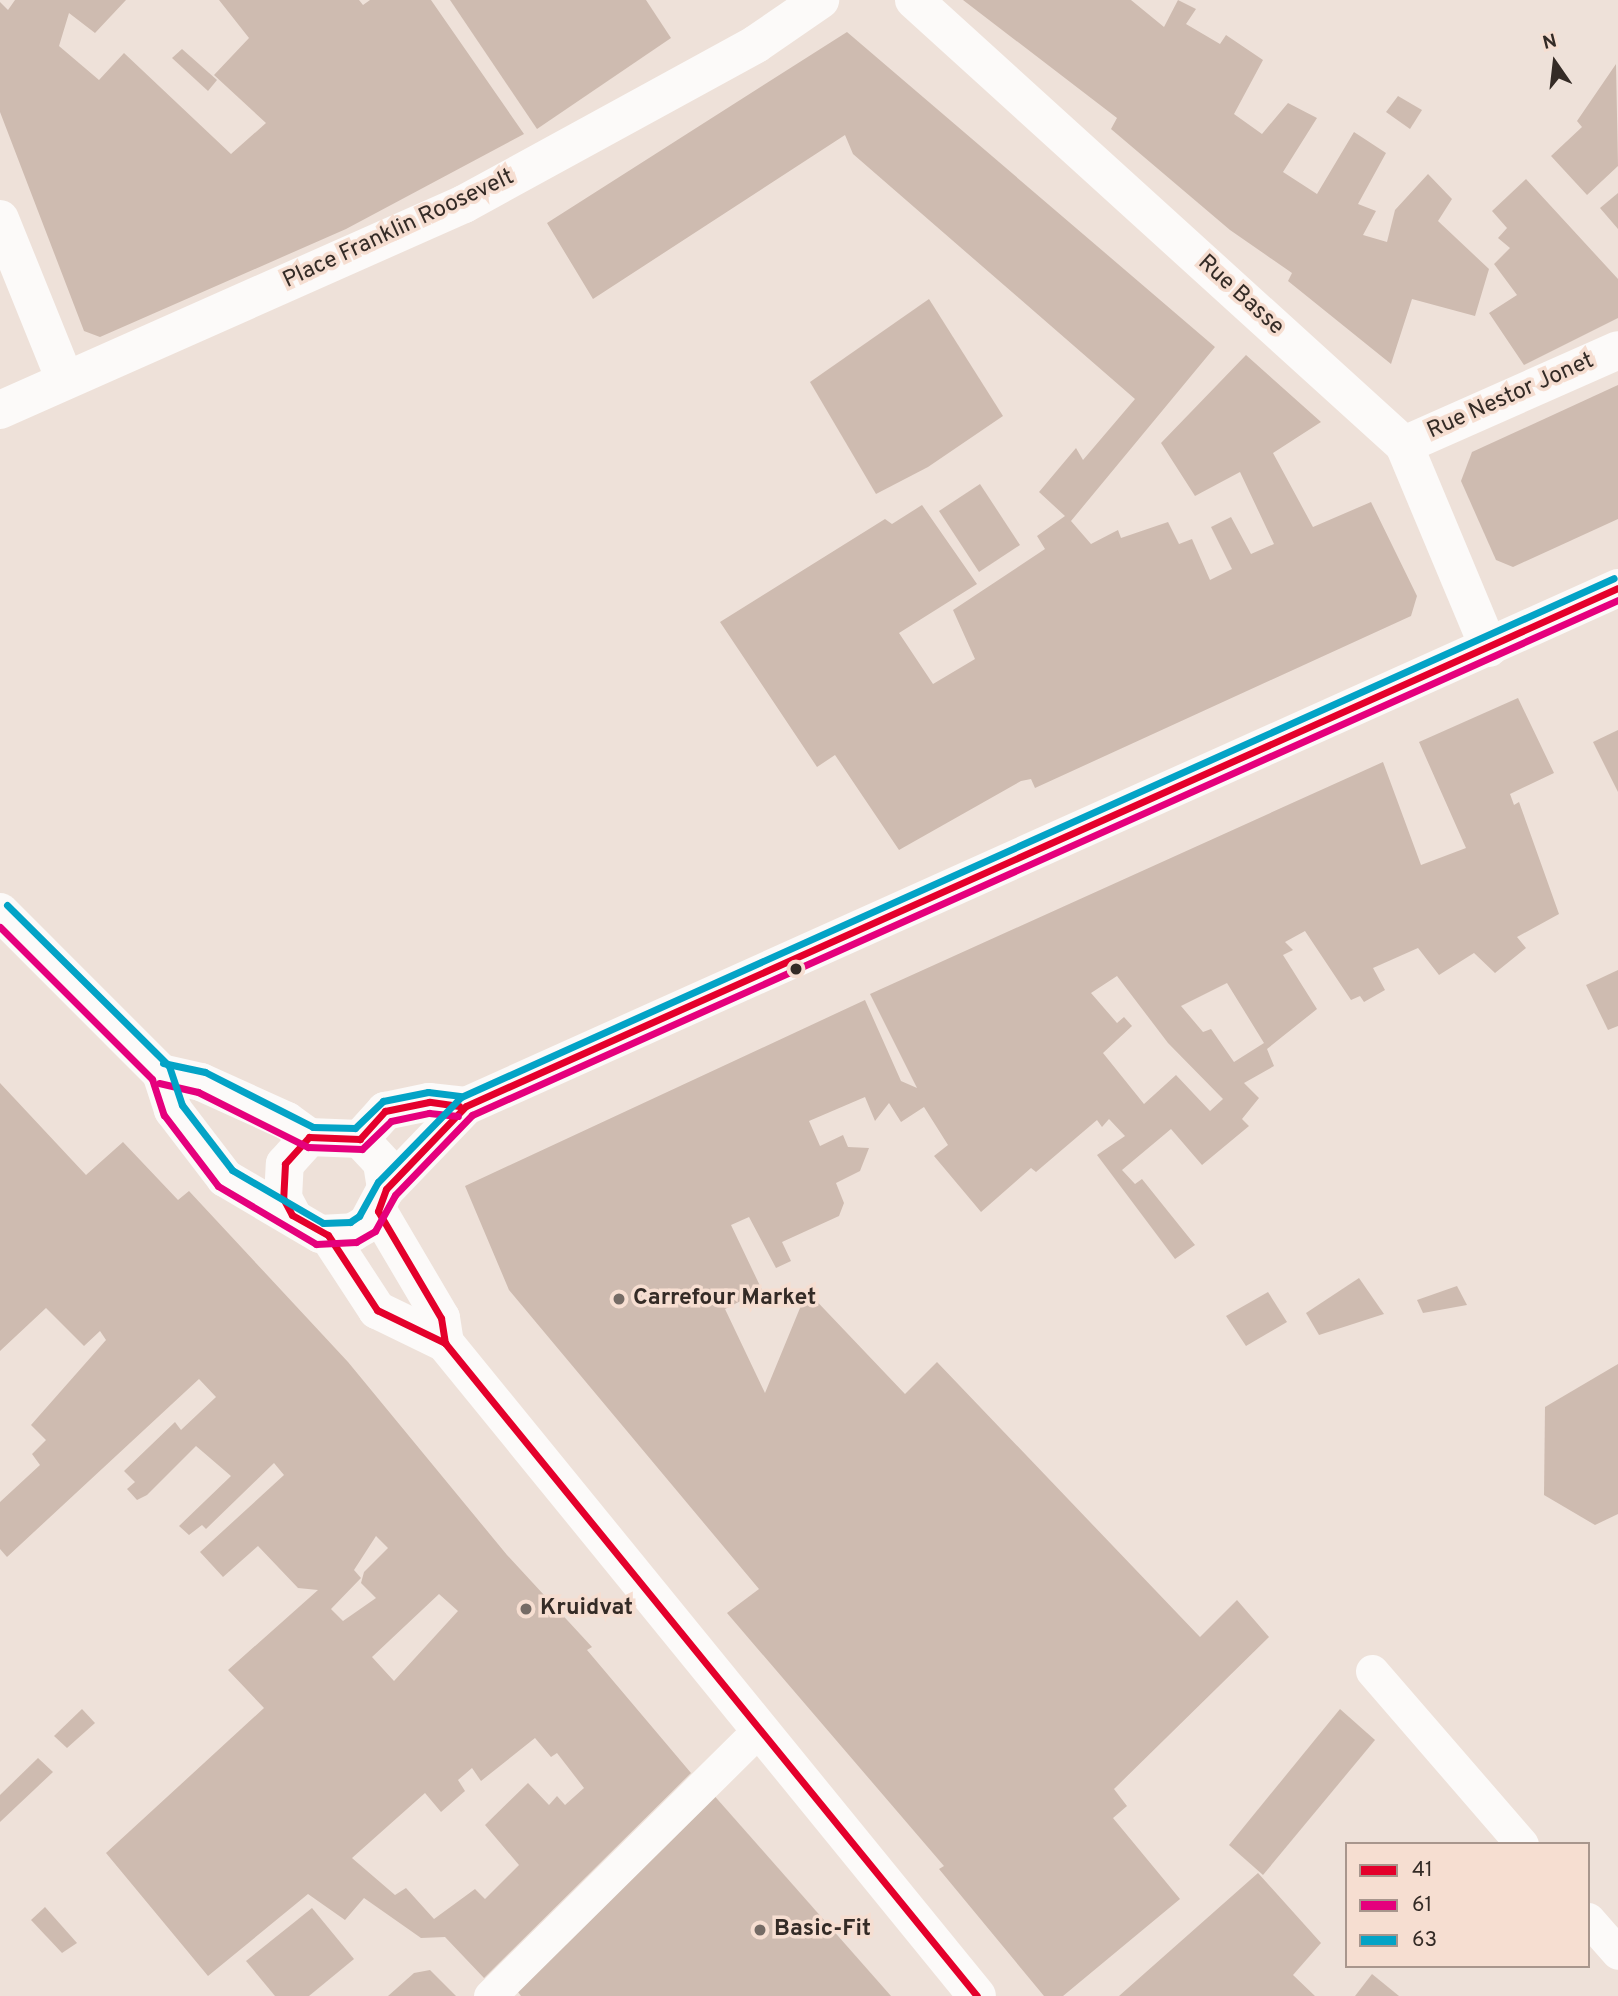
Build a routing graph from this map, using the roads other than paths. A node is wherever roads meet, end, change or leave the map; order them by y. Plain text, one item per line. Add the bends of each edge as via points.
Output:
1 (820, 0) edge
2 (914, 0) edge
3 (0, 219) edge
4 (1618, 349) edge
5 (65, 380) junction
6 (0, 410) edge
7 (1404, 445) junction
8 (1618, 588) edge
9 (1489, 648) junction
10 (0, 912) edge
11 (161, 1073) junction
12 (466, 1107) junction
13 (309, 1137) junction
14 (360, 1139) junction
15 (382, 1200) junction
16 (292, 1215) junction
17 (328, 1235) junction
18 (445, 1343) junction
19 (1372, 1671) dead end
20 (760, 1729) junction
21 (1520, 1842) edge
22 (1590, 1921) edge
23 (1618, 1953) edge
24 (489, 1996) edge
25 (977, 1996) edge

1 - 5 main road, Place Franklin Roosevelt via 756,44 464,204
2 - 7 main road, Rue Basse
3 - 5 main road
4 - 7 main road, Rue Nestor Jonet
5 - 6 main road, Place Franklin Roosevelt
7 - 9 main road, Rue Basse
8 - 9 main road
9 - 12 main road
10 - 11 main road
11 - 13 main road via 201,1082 287,1121
11 - 16 main road via 173,1110 225,1178
12 - 14 main road via 429,1102 385,1111
12 - 15 main road
13 - 14 main road
13 - 16 main road via 285,1164 284,1198
14 - 15 main road via 382,1163
15 - 17 main road via 353,1232
15 - 18 main road via 442,1318
16 - 17 main road
17 - 18 main road via 377,1310
18 - 20 main road
19 - 21 lane
20 - 24 lane
20 - 25 main road
22 - 23 lane

